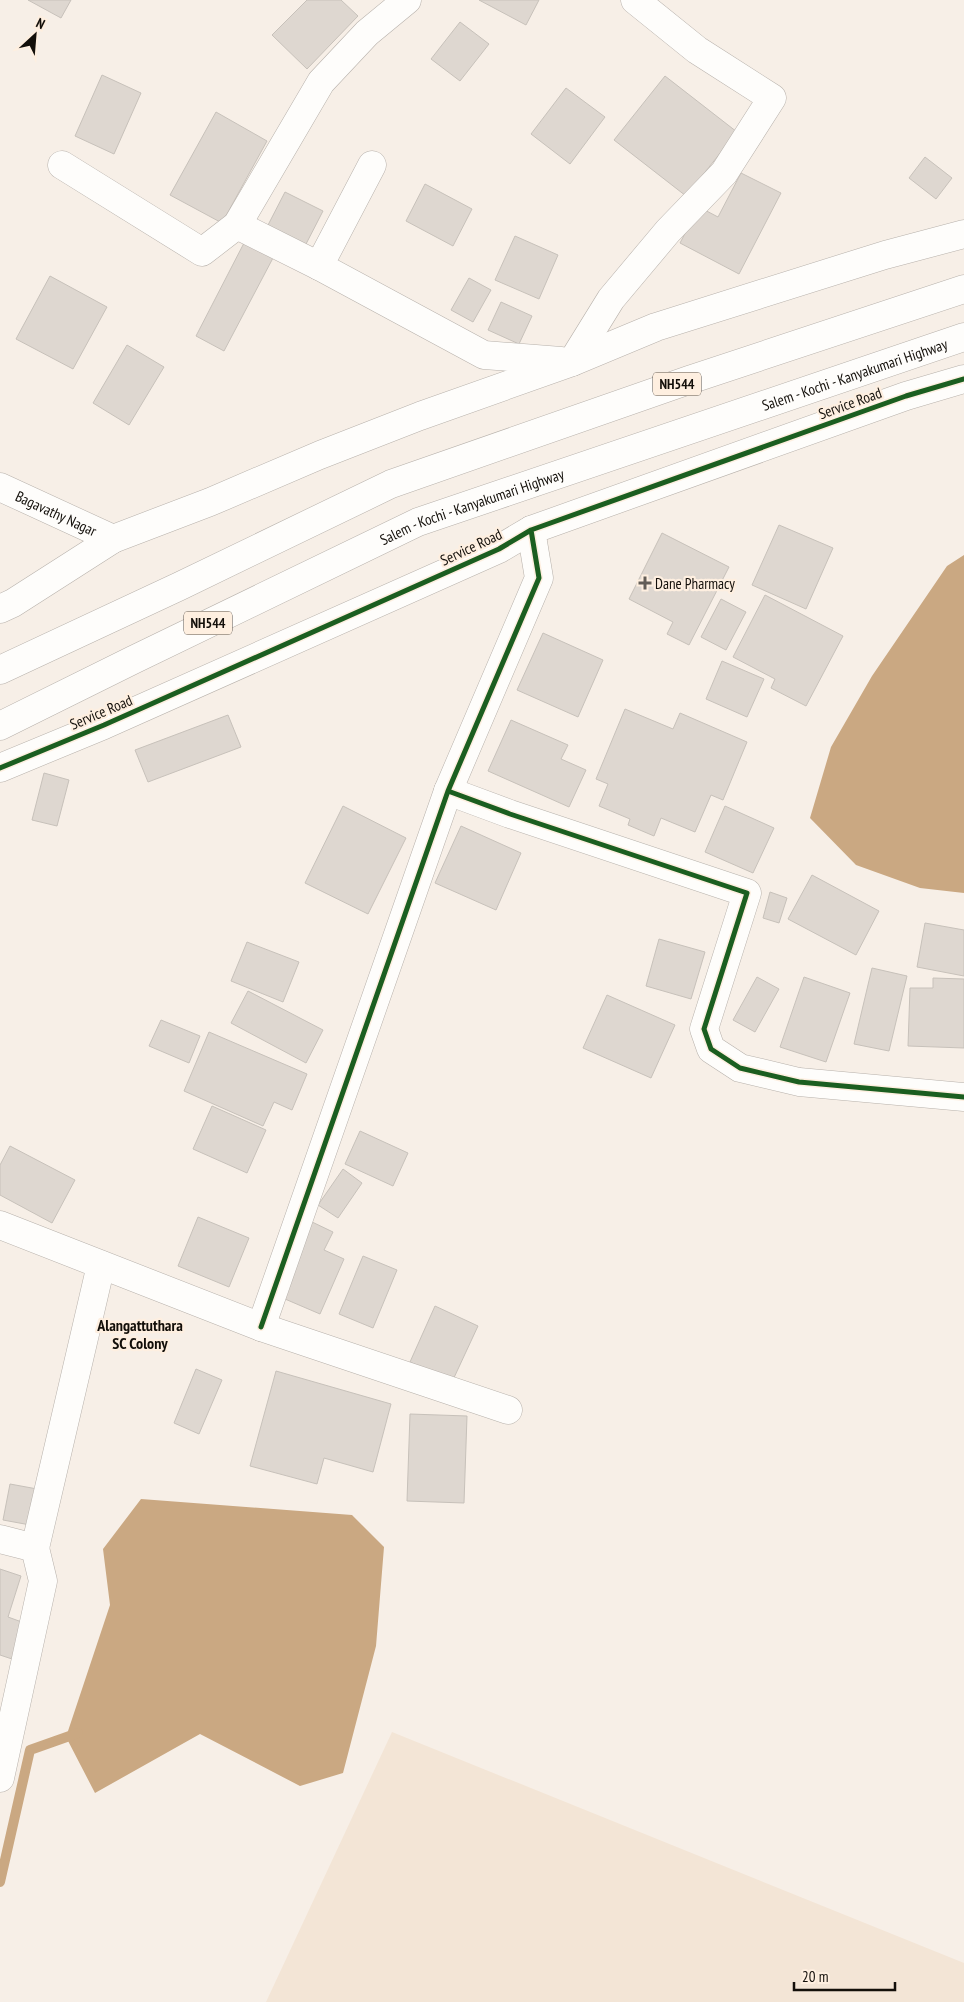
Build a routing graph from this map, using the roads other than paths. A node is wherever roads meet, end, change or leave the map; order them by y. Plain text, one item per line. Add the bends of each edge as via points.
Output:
1 (407, 0) edge
2 (635, 0) edge
3 (62, 165) dead end
4 (372, 165) dead end
5 (238, 225) junction
6 (964, 234) edge
7 (319, 266) junction
8 (964, 289) edge
9 (964, 336) edge
10 (572, 362) junction
11 (964, 378) edge
12 (0, 487) edge
13 (531, 530) junction
14 (113, 539) junction
15 (4, 611) edge
16 (0, 670) edge
17 (0, 726) edge
18 (0, 768) edge
19 (448, 791) junction
20 (964, 1097) edge
21 (0, 1226) edge
22 (101, 1264) junction
23 (261, 1327) junction
24 (508, 1410) dead end
25 (0, 1539) edge
26 (35, 1548) junction
27 (0, 1778) edge

1 - 5 main road via 367,33 321,82
2 - 10 main road via 697,50 772,98 724,173 668,231 611,299
3 - 5 main road via 202,252
4 - 7 main road
5 - 7 main road
6 - 10 main road via 885,255 656,327
7 - 10 main road via 484,355
8 - 16 main road, NH544 via 699,376 391,484
9 - 17 main road, Salem - Kochi - Kanyakumari Highway / NH544 via 418,522
10 - 14 main road via 420,416
11 - 13 main road, Service Road
12 - 14 main road, Bagavathy Nagar
13 - 18 main road, Service Road via 490,553
13 - 19 main road via 539,578
14 - 15 main road
19 - 20 main road via 747,893 704,1029 711,1049 740,1068 799,1082
19 - 23 main road
21 - 22 main road
22 - 23 main road
22 - 26 main road
23 - 24 main road
25 - 26 main road
26 - 27 main road via 43,1581

